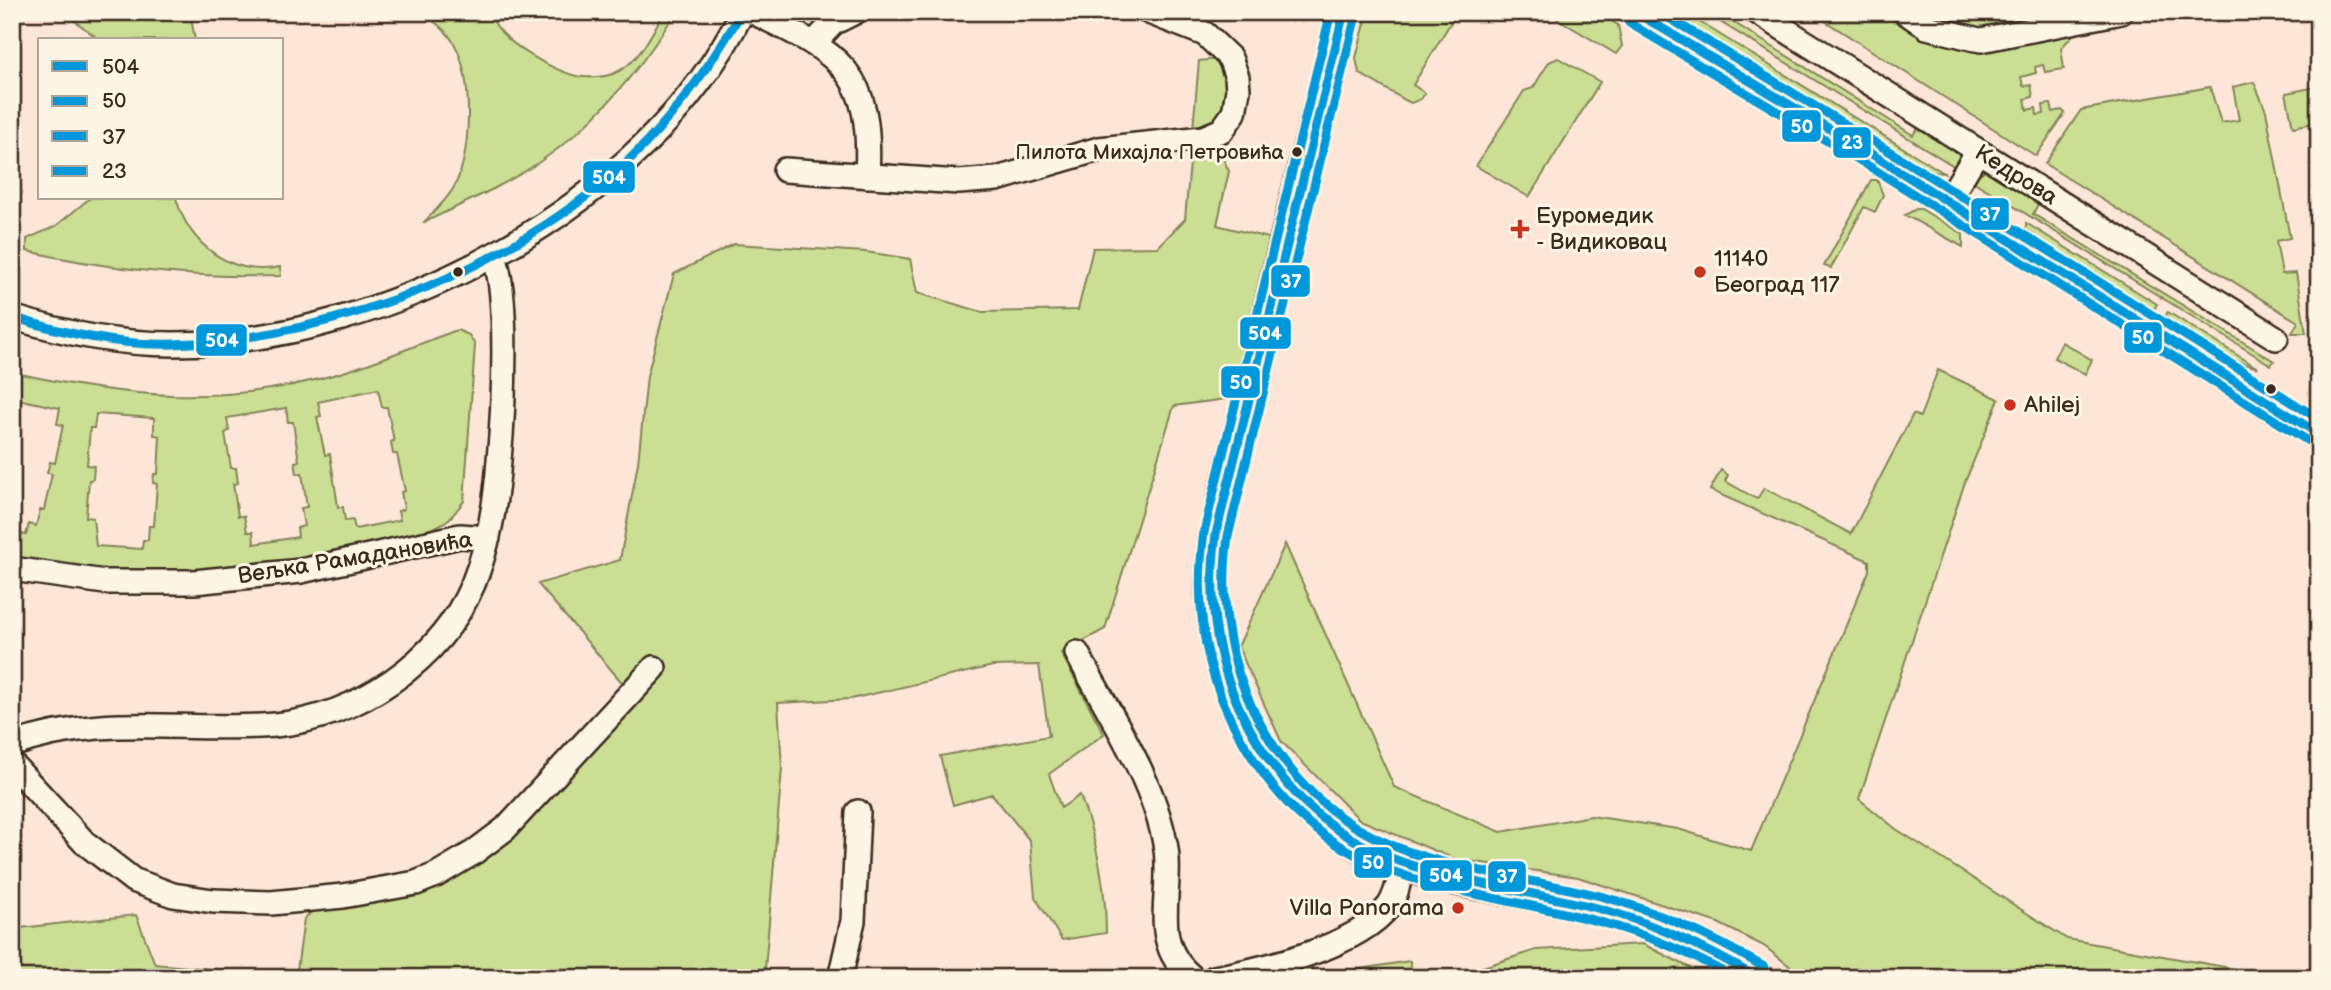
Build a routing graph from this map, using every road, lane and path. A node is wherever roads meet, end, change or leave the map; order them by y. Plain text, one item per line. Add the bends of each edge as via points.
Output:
1 (742, 12) edge
2 (753, 12) edge
3 (855, 12) edge
4 (1149, 12) edge
5 (1345, 12) edge
6 (1635, 12) edge
7 (1757, 12) edge
8 (2121, 12) edge
9 (1918, 21) edge
10 (814, 43) junction
11 (1978, 151) junction
12 (785, 170) dead end
13 (867, 176) junction
14 (1947, 202) junction
15 (493, 255) junction
16 (12, 317) edge
17 (2276, 338) dead end
18 (2319, 434) edge
19 (488, 538) junction
20 (12, 569) edge
21 (1077, 653) dead end
22 (654, 668) dead end
23 (12, 745) edge
24 (12, 764) edge
25 (858, 812) dead end
26 (1402, 865) junction
27 (840, 978) edge
28 (1193, 978) edge
29 (1214, 978) edge
30 (1758, 978) edge

1 - 15 street via 716,60 682,107 641,151 580,201
2 - 10 street
3 - 10 street via 832,23
4 - 13 street via 1205,34 1230,58 1238,90 1234,113 1222,130 1203,138 1099,149 986,181
5 - 26 main road via 1275,279 1215,541 1212,607 1233,695 1268,758 1294,792 1334,828
6 - 14 main road
7 - 11 street, Кедрова
8 - 9 street via 1978,40
10 - 13 street via 839,63 864,103 869,130
11 - 14 street
11 - 17 street, Кедрова
12 - 13 street
14 - 18 main road
15 - 16 street via 362,311 250,338 174,344 105,341
15 - 19 street via 501,279 502,399 497,488
19 - 20 street, Вељка Рамадановића via 460,536 301,571 194,582 105,582
19 - 23 street via 472,587 436,642 390,682 344,708 274,725 82,727
21 - 28 street via 1143,779 1167,860 1168,945
22 - 24 street via 505,829 473,853 416,883 343,896 271,903 213,901 173,895 133,880 77,835
25 - 27 street via 853,921
26 - 29 street via 1391,904 1362,930 1303,954
26 - 30 main road via 1458,882 1573,902 1642,920 1701,945

